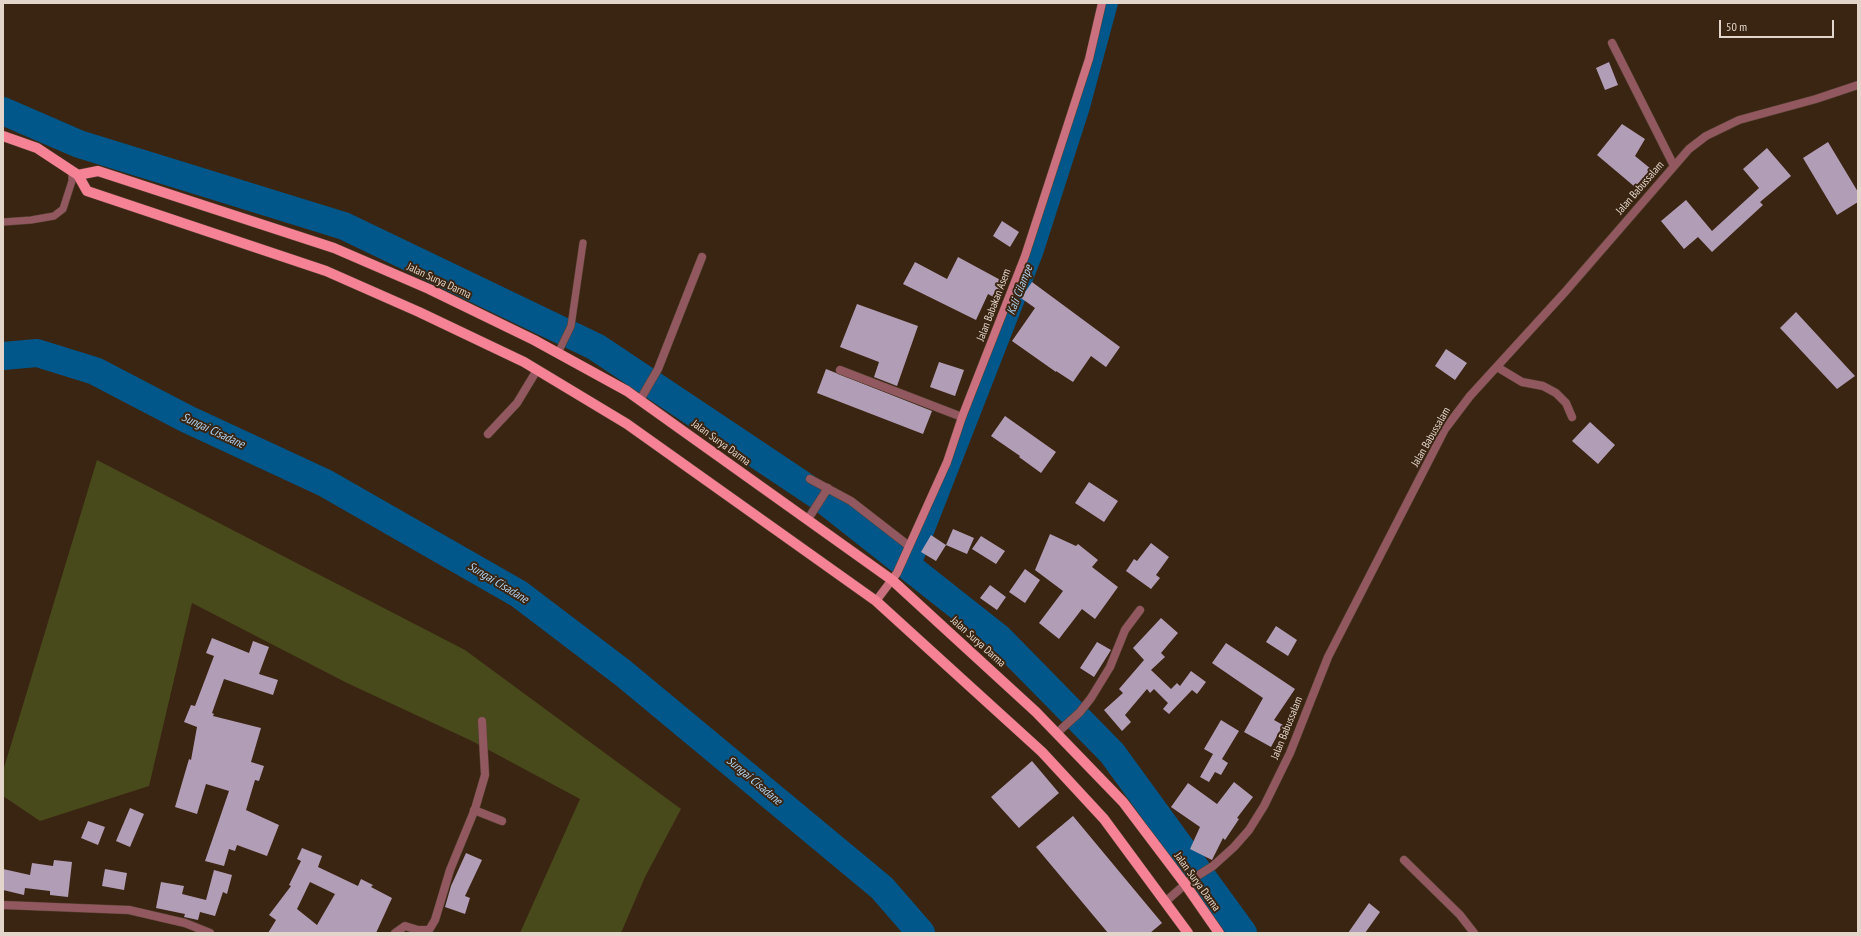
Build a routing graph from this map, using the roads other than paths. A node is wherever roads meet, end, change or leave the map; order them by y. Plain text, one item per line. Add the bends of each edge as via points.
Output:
1 (1102, 3) edge
2 (1612, 43) dead end
3 (1858, 85) edge
4 (3, 136) edge
5 (1674, 166) junction
6 (75, 173) junction
7 (3, 222) edge
8 (583, 243) dead end
9 (702, 257) dead end
10 (559, 349) junction
11 (1497, 367) junction
12 (537, 370) junction
13 (840, 370) dead end
14 (642, 397) junction
15 (962, 417) junction
16 (1572, 417) dead end
17 (488, 434) dead end
18 (810, 479) dead end
19 (826, 491) junction
20 (808, 519) junction
21 (909, 547) junction
22 (894, 576) junction
23 (876, 601) junction
24 (1140, 610) dead end
25 (482, 721) dead end
26 (1060, 731) junction
27 (474, 810) junction
28 (502, 821) dead end
29 (1404, 860) dead end
30 (1187, 883) junction
31 (1166, 902) junction
32 (3, 905) edge
33 (430, 932) edge
34 (210, 933) edge
35 (395, 933) edge
36 (1188, 933) edge
37 (1219, 933) edge
38 (1474, 933) edge

1 - 15 street, Jalan Babakan Asem via 1090,59 1025,256
2 - 5 street
3 - 5 street, Jalan Babussalam via 1739,120 1706,136 1689,149
4 - 6 main road via 37,148
5 - 11 street, Jalan Babussalam
6 - 7 lane via 63,209 54,216
6 - 10 main road, Jalan Surya Darma via 98,171 334,248
6 - 12 main road via 87,192 326,271 419,312
8 - 10 lane via 569,330
9 - 14 street via 658,369
10 - 14 main road, Jalan Surya Darma
11 - 16 street via 1522,382 1542,386 1556,393 1566,403
11 - 30 street, Jalan Babussalam via 1455,413 1445,429 1328,657 1290,753 1264,806 1249,830 1234,847 1213,866
12 - 17 street via 517,403
12 - 23 main road via 627,424
13 - 15 street
14 - 20 main road, Jalan Surya Darma
15 - 21 street, Jalan Babakan Asem via 947,462
18 - 19 street
19 - 20 street
19 - 21 street via 851,500
20 - 22 main road, Jalan Surya Darma
21 - 22 street, Jalan Babakan Asem
22 - 23 street, Jalan Babakan Asem
22 - 26 main road, Jalan Surya Darma
23 - 31 main road via 1042,752 1104,819
24 - 26 street via 1121,639 1103,680 1080,712
25 - 27 street via 485,775
26 - 30 main road, Jalan Surya Darma via 1123,802
27 - 28 street
27 - 33 street via 450,870
29 - 38 street via 1460,915
30 - 31 street, Jalan Babussalam
30 - 37 main road, Jalan Surya Darma
31 - 36 main road
32 - 34 street via 129,910 185,923
33 - 35 street via 405,926

